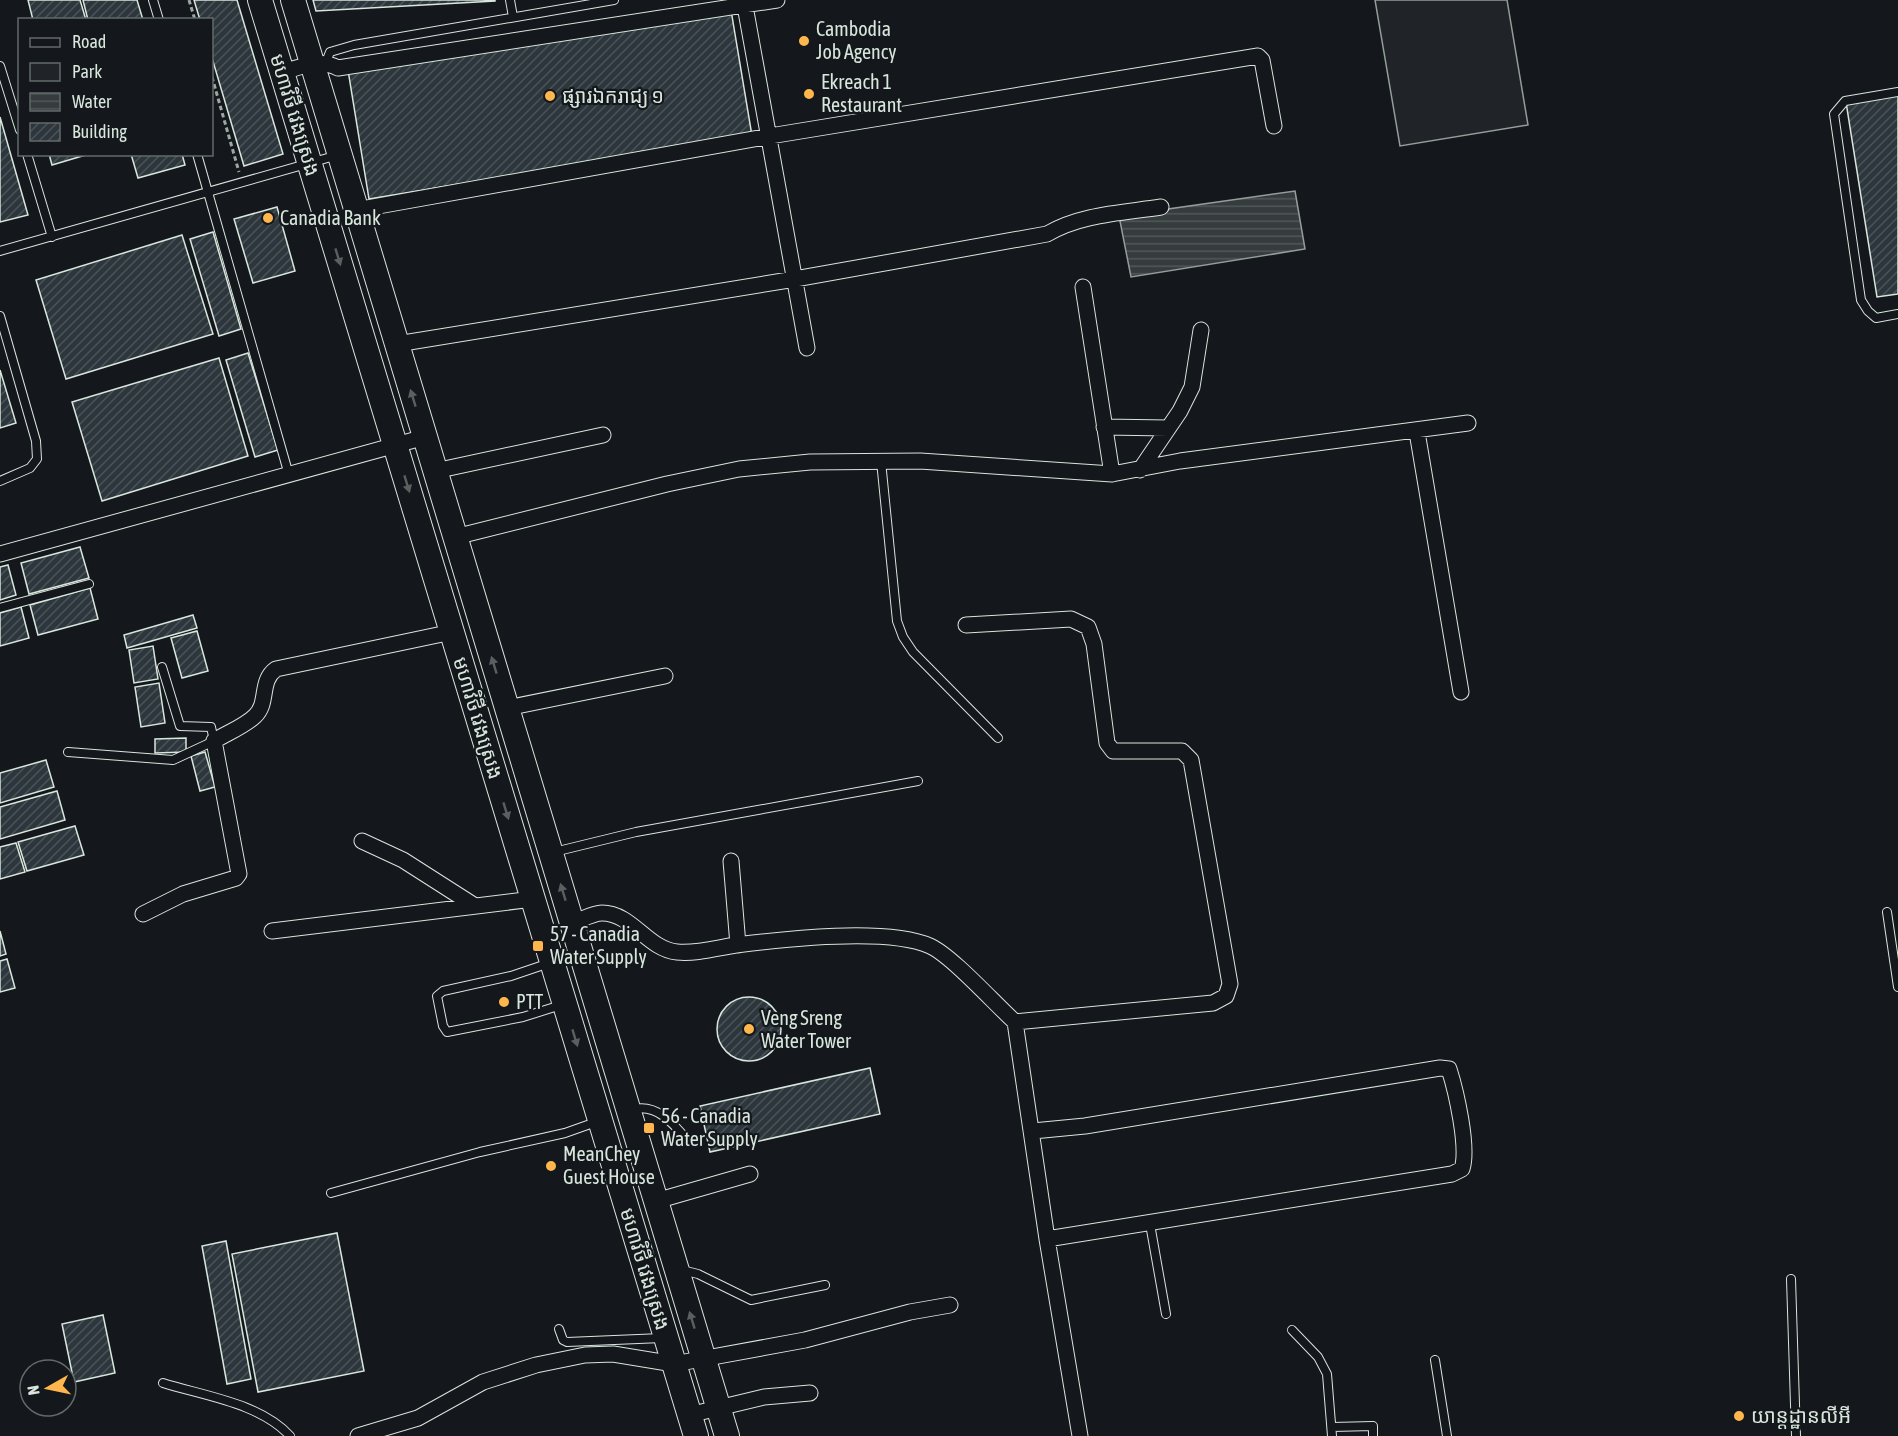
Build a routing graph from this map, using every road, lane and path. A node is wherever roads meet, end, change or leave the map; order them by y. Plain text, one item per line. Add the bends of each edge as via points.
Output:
1 (153, 0) edge
2 (189, 0) edge
3 (260, 0) edge
4 (293, 0) edge
5 (510, 0) edge
6 (614, 0) edge
7 (777, 0) edge
8 (746, 6) junction
9 (513, 17) junction
10 (158, 18) edge
11 (194, 18) edge
12 (319, 63) junction
13 (0, 66) edge
14 (282, 72) junction
15 (213, 80) edge
16 (1898, 92) edge
17 (18, 124) edge
18 (1274, 126) dead end
19 (770, 136) junction
20 (339, 154) junction
21 (28, 156) edge
22 (198, 156) edge
23 (310, 163) junction
24 (242, 182) junction
25 (208, 192) junction
26 (1161, 207) dead end
27 (356, 210) junction
28 (52, 237) junction
29 (0, 251) edge
30 (795, 279) junction
31 (1083, 288) dead end
32 (1898, 314) edge
33 (0, 316) edge
34 (1201, 330) dead end
35 (397, 344) junction
36 (807, 348) dead end
37 (1468, 423) dead end
38 (1104, 427) junction
39 (1168, 429) junction
40 (1417, 432) junction
41 (603, 435) dead end
42 (425, 437) junction
43 (395, 445) junction
44 (880, 461) junction
45 (1140, 470) junction
46 (435, 471) junction
47 (1112, 474) junction
48 (289, 475) junction
49 (0, 481) edge
50 (455, 537) junction
51 (0, 555) edge
52 (88, 584) dead end
53 (0, 608) edge
54 (966, 625) dead end
55 (452, 632) junction
56 (162, 667) dead end
57 (665, 676) dead end
58 (1461, 692) dead end
59 (507, 708) junction
60 (998, 738) dead end
61 (214, 741) junction
62 (68, 752) dead end
63 (918, 781) dead end
64 (362, 841) dead end
65 (550, 852) junction
66 (731, 861) dead end
67 (533, 899) junction
68 (475, 906) junction
69 (1887, 912) dead end
70 (143, 914) dead end
71 (572, 923) junction
72 (272, 931) dead end
73 (738, 945) junction
74 (581, 952) junction
75 (552, 962) junction
76 (1898, 987) edge
77 (565, 1004) junction
78 (1015, 1022) junction
79 (629, 1111) junction
80 (600, 1121) junction
81 (1033, 1131) junction
82 (688, 1141) dead end
83 (750, 1174) dead end
84 (331, 1193) dead end
85 (656, 1201) junction
86 (1150, 1224) junction
87 (1047, 1239) junction
88 (677, 1269) junction
89 (1791, 1279) dead end
90 (825, 1285) dead end
91 (950, 1305) dead end
92 (1166, 1314) dead end
93 (559, 1329) dead end
94 (1292, 1330) dead end
95 (666, 1338) junction
96 (704, 1359) junction
97 (1435, 1360) dead end
98 (674, 1364) junction
99 (163, 1383) dead end
100 (810, 1393) dead end
101 (718, 1407) junction
102 (693, 1425) edge
103 (1332, 1427) junction
104 (290, 1436) edge
105 (358, 1436) edge
106 (728, 1436) edge
107 (1080, 1436) edge
108 (1332, 1436) edge
109 (1373, 1436) edge
110 (1447, 1436) edge
111 (1796, 1436) edge

1 - 10 lane
2 - 11 path
3 - 14 main road, មហាវិថី វេងស្រេង
4 - 12 main road, មហាវិថី វេងស្រេង
5 - 9 lane
6 - 9 lane
7 - 8 street
8 - 12 street via 338,68
8 - 19 street
9 - 12 lane via 354,45 330,52
12 - 14 street
12 - 20 main road, មហាវិថី វេងស្រេង
13 - 17 lane
14 - 23 main road, មហាវិថី វេងស្រេង
15 - 24 path
16 - 32 lane via 1845,101 1834,114 1861,300 1876,318
18 - 19 street via 1262,60 1258,56
19 - 27 street
19 - 30 street
20 - 23 lane
20 - 27 main road, មហាវិថី វេងស្រេង
21 - 28 lane
22 - 25 lane
23 - 24 lane
23 -> 43 main road, មហាវិថី វេងស្រេង
24 - 25 lane
25 - 28 lane
25 - 48 lane
26 - 30 street via 1089,217 1047,234
27 - 35 main road, មហាវិថី វេងស្រេង
28 - 29 lane
30 - 35 street
30 - 36 street
31 - 38 street
33 - 49 lane via 36,441 37,459 30,468
34 - 39 street via 1192,387
42 -> 35 main road, មហាវិថី វេងស្រេង
37 - 40 street
38 - 39 street
38 - 47 street
39 - 45 street
40 - 45 street via 1180,461
40 - 58 street
41 - 46 street
42 - 43 street
42 - 46 main road, មហាវិថី វេងស្រេង
43 - 48 street
43 -> 55 main road, មហាវិថី វេងស្រេង
44 - 47 street
44 - 50 street via 739,469
44 - 60 lane via 897,621 903,636 913,652
45 - 47 street
46 - 50 main road, មហាវិថី វេងស្រេង
48 - 51 street
59 -> 50 main road, មហាវិថី វេងស្រេង
52 - 53 lane
54 - 78 street via 1071,619 1088,627 1094,644 1107,742 1113,751 1182,751 1191,760 1230,984 1226,996 1213,1003
55 - 61 street via 276,669 265,681 255,716
55 -> 67 main road, មហាវិថី វេងស្រេង
56 - 61 lane via 180,726 208,726
57 - 59 street
59 - 65 main road, មហាវិថី វេងស្រេង
61 - 62 lane via 173,760
61 - 70 street via 239,874 236,879 183,894
63 - 65 lane via 636,832
64 - 68 street via 403,860
71 -> 65 main road, មហាវិថី វេងស្រេង
66 - 73 street
67 - 68 street
67 - 75 main road, មហាវិថី វេងស្រេង
68 - 72 street
69 - 76 lane
71 - 73 street via 600,912 613,915 663,950 679,952
71 - 74 main road, មហាវិថី វេងស្រេង
73 - 78 street via 856,936 919,943 943,955
74 - 75 lane
74 - 79 main road, មហាវិថី វេងស្រេង
75 - 77 main road, មហាវិថី វេងស្រេង
75 - 77 lane via 440,993 437,996 444,1026 447,1032 454,1032
77 -> 80 main road, មហាវិថី វេងស្រេង
78 - 81 street
79 - 82 lane via 641,1107 667,1117
79 - 85 main road, មហាវិថី វេងស្រេង
80 - 84 lane
80 - 95 main road, មហាវិថី វេងស្រេង
81 - 86 street via 1449,1068 1462,1144 1462,1169 1452,1174
81 - 87 street
83 - 85 street
85 - 88 main road, មហាវិថី វេងស្រេង
86 - 87 street
86 - 92 lane
87 - 107 street
88 - 90 lane via 698,1274 751,1300
96 -> 88 main road, មហាវិថី វេងស្រេង
89 - 111 lane
91 - 96 street via 805,1340
93 - 95 lane via 567,1342
94 - 103 lane via 1318,1357 1327,1374
95 - 98 main road, មហាវិថី វេងស្រេង
96 - 98 street
96 - 101 main road, មហាវិថី វេងស្រេង
97 - 110 lane
98 - 102 main road, មហាវិថី វេងស្រេង
98 - 105 street via 613,1354 585,1354 536,1365 483,1382 418,1418
99 - 104 lane via 251,1410 279,1424
100 - 101 street
101 - 102 street
101 - 106 main road, មហាវិថី វេងស្រេង
103 - 108 lane
103 - 109 lane via 1372,1426

